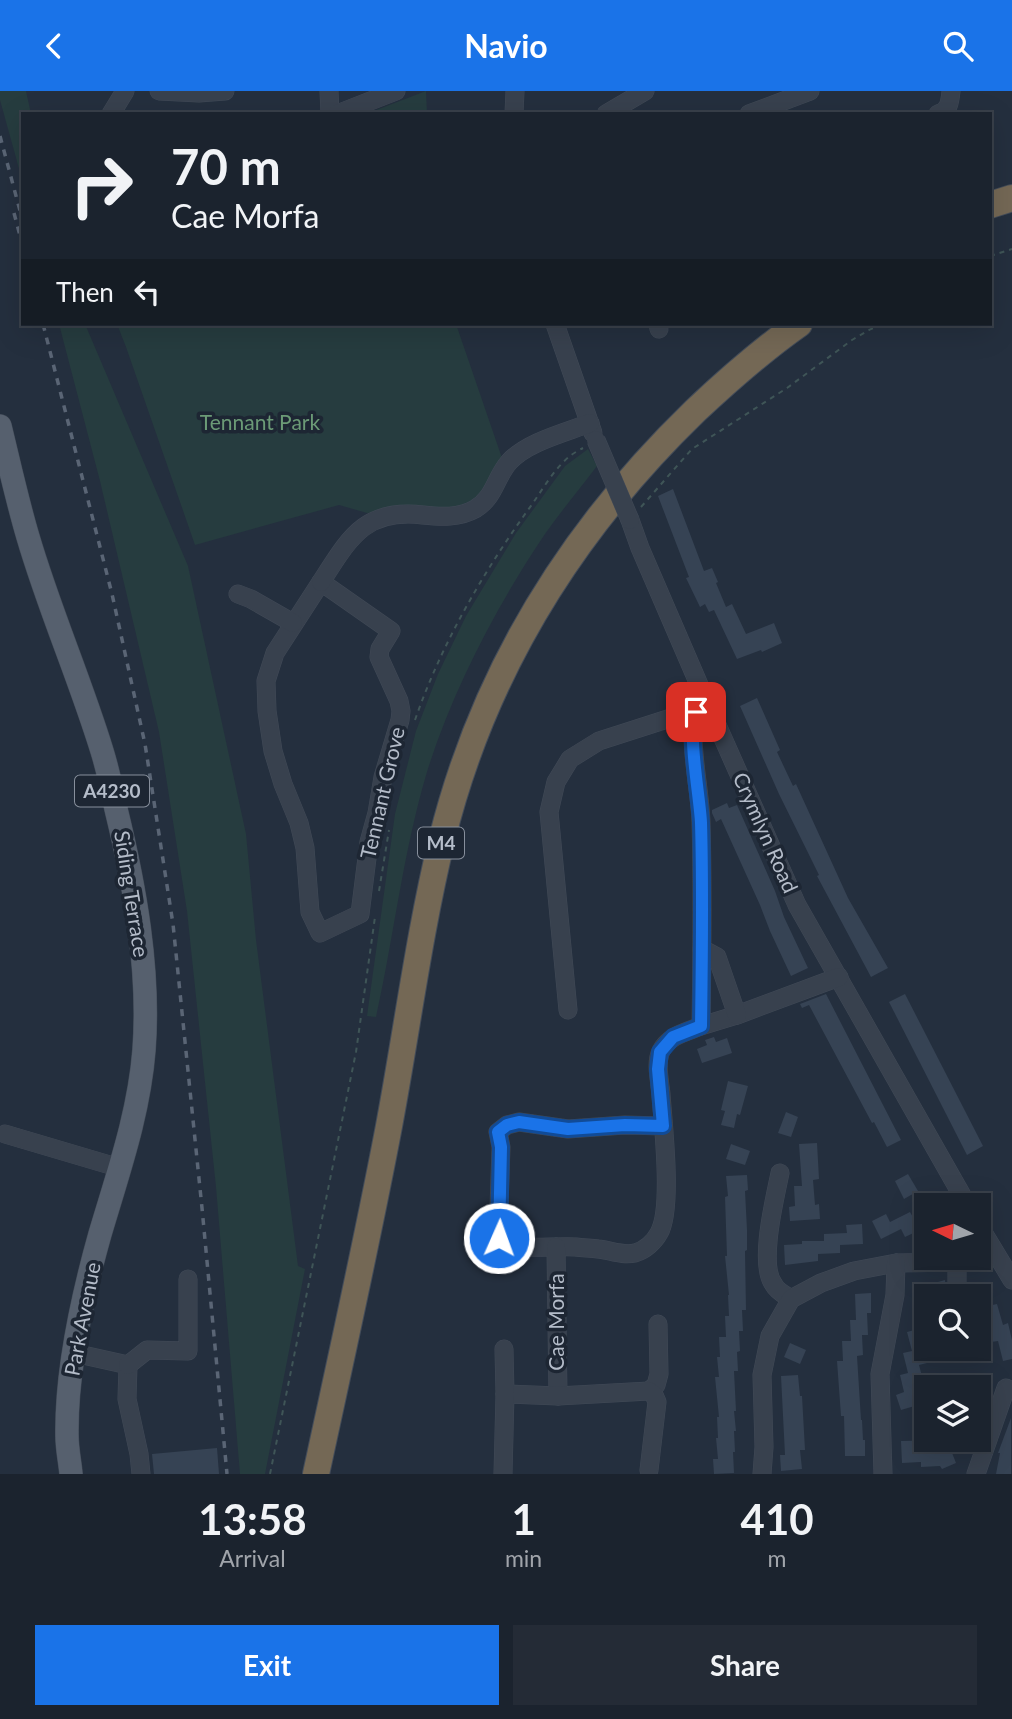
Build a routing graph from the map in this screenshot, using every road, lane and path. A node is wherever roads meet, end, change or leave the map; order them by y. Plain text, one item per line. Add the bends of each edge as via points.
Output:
1 (125, 91) edge
2 (159, 91) edge
3 (225, 91) edge
4 (329, 91) edge
5 (397, 91) edge
6 (515, 91) edge
7 (645, 91) edge
8 (810, 91) edge
9 (951, 91) edge
10 (780, 108) edge
11 (112, 112) edge
12 (330, 112) edge
13 (342, 112) edge
14 (514, 112) edge
15 (609, 112) edge
16 (759, 112) edge
17 (944, 112) edge
18 (1012, 198) edge
19 (992, 204) edge
20 (1012, 215) edge
21 (992, 222) edge
22 (1012, 249) edge
23 (992, 255) edge
24 (556, 326) edge
25 (767, 326) edge
26 (796, 326) edge
27 (881, 326) edge
28 (590, 423) junction
29 (0, 426) edge
30 (596, 440) junction
31 (630, 520) junction
32 (321, 582) junction
33 (238, 594) dead end
34 (293, 623) junction
35 (699, 713) junction
36 (414, 723) dead end
37 (389, 831) dead end
38 (378, 893) dead end
39 (375, 918) dead end
40 (702, 949) junction
41 (839, 977) junction
42 (568, 1010) dead end
43 (737, 1015) junction
44 (701, 1026) junction
45 (663, 1126) junction
46 (5, 1135) dead end
47 (120, 1168) junction
48 (780, 1173) dead end
49 (961, 1193) edge
50 (556, 1247) junction
51 (991, 1257) edge
52 (914, 1262) edge
53 (896, 1263) junction
54 (188, 1279) dead end
55 (1012, 1280) edge
56 (790, 1299) junction
57 (658, 1324) dead end
58 (504, 1349) dead end
59 (74, 1353) junction
60 (128, 1365) junction
61 (1006, 1388) dead end
62 (649, 1391) junction
63 (505, 1394) junction
64 (558, 1396) junction
65 (649, 1470) dead end
66 (71, 1474) edge
67 (141, 1474) edge
68 (270, 1474) edge
69 (299, 1474) edge
70 (317, 1474) edge
71 (503, 1474) edge
72 (762, 1474) edge
73 (883, 1474) edge
74 (976, 1474) edge

1 - 11 street
2 - 3 street
4 - 12 street
5 - 13 street
6 - 14 street
7 - 15 street
8 - 10 street
9 - 17 street
10 - 16 street
18 - 19 highway
20 - 21 highway
22 - 23 path
24 - 28 street, Crymlyn Road
25 - 69 highway, M4 via 652,429 587,504 518,605 464,715 426,833 410,903
26 - 70 highway, M4 via 730,378 664,441 602,513 533,613 480,722 459,780 432,884 389,1126
27 - 31 path via 852,340 692,449
28 - 30 street, Crymlyn Road
28 - 32 street via 516,455 493,492 474,510 456,516 393,514 359,528
29 - 47 main road, Siding Terrace / A4230 via 28,537 103,753 136,905 144,1050
30 - 31 street, Crymlyn Road, bridge
30 - 36 path via 569,457 511,533 442,652
31 - 35 street, Crymlyn Road via 700,687
32 - 34 street, Tennant Grove
32 - 34 street, Tennant Grove via 391,631 379,657 401,711 369,842 360,914 320,933 310,912 305,848 273,751 267,711 266,681 275,653
33 - 34 street
35 - 40 street
35 - 41 street, Crymlyn Road via 714,717 797,905
35 - 42 street via 683,713 599,741 570,759 556,782 549,812
37 - 38 path
39 - 68 path via 356,1052
40 - 43 street via 717,957
40 - 44 street
41 - 43 street, Cae Morfa
41 - 49 street, Crymlyn Road
43 - 44 street, Cae Morfa
44 - 45 street, Cae Morfa via 673,1037 660,1052
45 - 50 street, Cae Morfa via 664,1218 648,1247 619,1254
45 - 50 street, Cae Morfa via 568,1129 519,1122 498,1132 501,1244
46 - 47 street
47 - 59 main road, Park Avenue / A4230
48 - 56 street via 769,1234 768,1275 774,1287
50 - 64 street, Cae Morfa
51 - 55 street
52 - 53 street
53 - 56 street via 854,1271
53 - 73 street via 895,1295 880,1374
54 - 60 street via 188,1352 147,1350
56 - 72 street via 770,1336 762,1375
57 - 62 street via 659,1374
58 - 63 street
59 - 60 street
59 - 66 main road, Park Avenue / A4230 via 67,1437
60 - 67 street via 127,1399
61 - 74 street
62 - 64 street
62 - 65 street via 657,1402
63 - 64 street
63 - 71 street

